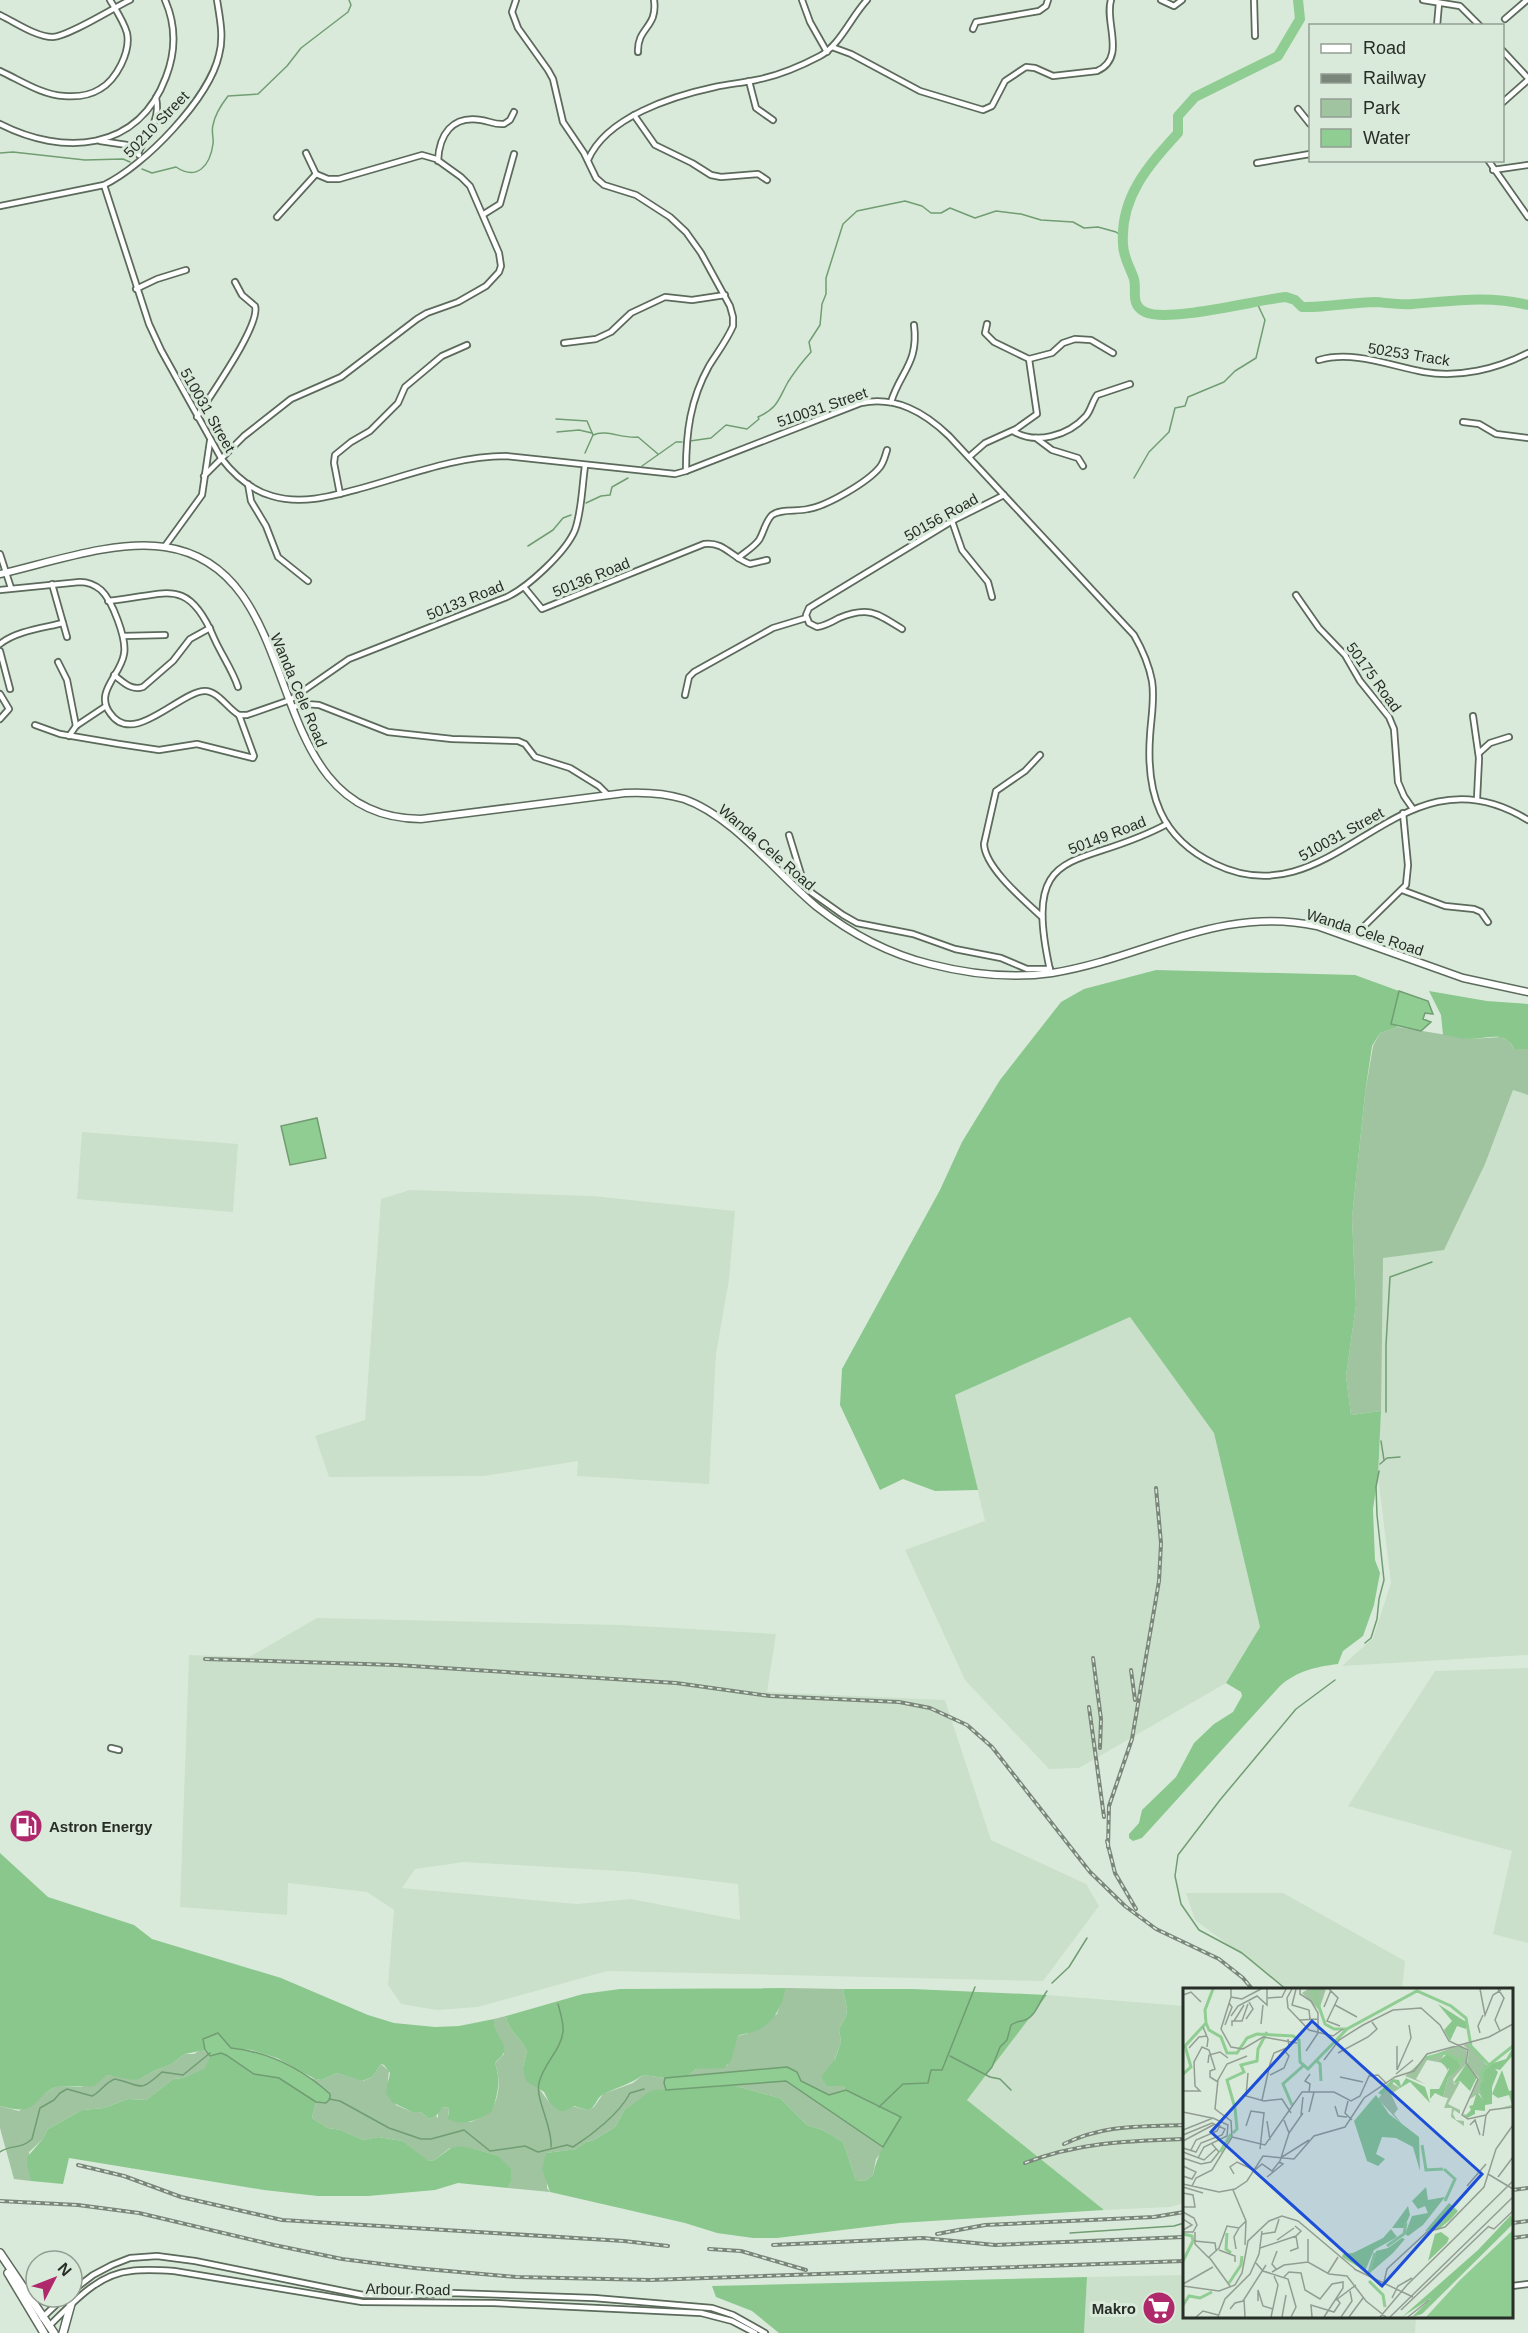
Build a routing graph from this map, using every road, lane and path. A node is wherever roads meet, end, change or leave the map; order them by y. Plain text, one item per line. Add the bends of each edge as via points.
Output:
1 (110, 0) edge
2 (130, 0) edge
3 (165, 0) edge
4 (217, 0) edge
5 (516, 0) edge
6 (654, 0) edge
7 (802, 0) edge
8 (867, 0) edge
9 (1048, 0) edge
10 (1111, 0) edge
11 (1161, 0) edge
12 (1182, 0) edge
13 (1254, 0) edge
14 (1423, 0) edge
15 (1527, 0) edge
16 (1439, 1) edge
17 (115, 8) junction
18 (0, 15) edge
19 (1505, 19) dead end
20 (1437, 24) edge
21 (1478, 24) edge
22 (973, 29) dead end
23 (1255, 36) dead end
24 (832, 47) junction
25 (638, 52) dead end
26 (826, 52) junction
27 (1504, 53) edge
28 (0, 70) edge
29 (1528, 79) edge
30 (749, 81) junction
31 (156, 98) junction
32 (1504, 102) edge
33 (1298, 109) dead end
34 (514, 112) dead end
35 (634, 115) junction
36 (773, 120) dead end
37 (1309, 121) edge
38 (0, 124) edge
39 (98, 140) junction
40 (138, 153) junction
41 (306, 153) dead end
42 (514, 154) dead end
43 (1309, 154) edge
44 (142, 159) junction
45 (438, 160) junction
46 (588, 160) junction
47 (1489, 162) edge
48 (1257, 163) dead end
49 (1528, 165) edge
50 (1493, 170) junction
51 (316, 174) junction
52 (767, 180) dead end
53 (104, 185) junction
54 (0, 206) edge
55 (484, 214) junction
56 (277, 217) dead end
57 (1528, 217) edge
58 (186, 270) dead end
59 (235, 282) dead end
60 (136, 289) junction
61 (725, 295) junction
62 (987, 324) dead end
63 (914, 326) dead end
64 (564, 344) dead end
65 (466, 345) dead end
66 (1113, 353) dead end
67 (1528, 353) edge
68 (1029, 359) junction
69 (1319, 360) dead end
70 (1130, 384) dead end
71 (891, 402) junction
72 (197, 417) junction
73 (1463, 422) dead end
74 (1013, 430) junction
75 (1036, 438) junction
76 (1528, 438) edge
77 (210, 441) junction
78 (887, 450) dead end
79 (969, 457) junction
80 (221, 458) junction
81 (585, 466) junction
82 (1083, 466) dead end
83 (687, 471) junction
84 (204, 476) junction
85 (248, 484) junction
86 (340, 494) junction
87 (1004, 495) junction
88 (952, 521) junction
89 (165, 546) junction
90 (0, 554) edge
91 (738, 558) junction
92 (767, 560) dead end
93 (3, 573) edge
94 (308, 581) dead end
95 (52, 584) junction
96 (524, 587) junction
97 (11, 588) junction
98 (0, 590) edge
99 (1296, 595) dead end
100 (993, 597) dead end
101 (108, 602) junction
102 (807, 618) junction
103 (63, 623) junction
104 (210, 628) junction
105 (902, 629) dead end
106 (165, 635) dead end
107 (123, 636) junction
108 (67, 637) dead end
109 (0, 644) edge
110 (0, 651) edge
111 (58, 662) dead end
112 (114, 675) junction
113 (238, 687) dead end
114 (10, 689) dead end
115 (0, 694) edge
116 (685, 695) dead end
117 (290, 700) junction
118 (106, 706) junction
119 (293, 708) junction
120 (238, 715) junction
121 (1473, 716) dead end
122 (0, 719) edge
123 (35, 725) dead end
124 (76, 726) junction
125 (69, 736) junction
126 (1509, 737) dead end
127 (1479, 753) junction
128 (1040, 755) dead end
129 (608, 795) junction
130 (1477, 799) junction
131 (1413, 809) junction
132 (1403, 813) junction
133 (1528, 820) edge
134 (1167, 824) junction
135 (789, 835) dead end
136 (1402, 891) junction
137 (1042, 918) junction
138 (1488, 922) dead end
139 (1352, 938) junction
140 (1051, 971) junction
141 (1528, 992) edge
142 (111, 1748) dead end
143 (119, 1750) dead end
144 (0, 2253) edge
145 (0, 2260) edge
146 (84, 2282) edge
147 (1528, 2284) edge
148 (1513, 2286) edge
149 (24, 2288) edge
150 (335, 2290) junction
151 (84, 2294) edge
152 (333, 2297) junction
153 (36, 2309) edge
154 (51, 2309) edge
155 (66, 2309) edge
156 (70, 2309) edge
157 (41, 2319) junction
158 (49, 2325) junction
159 (43, 2332) edge
160 (54, 2333) edge
161 (63, 2333) edge
162 (755, 2333) edge
163 (765, 2333) edge

1 - 17 street
2 - 17 street
3 - 31 street via 173,25 173,45 169,69
4 - 44 street, 50210 Street via 222,36 216,69 189,111
5 - 46 street via 512,12 518,28 553,79 563,122
6 - 25 street via 654,18 639,37
7 - 26 street
8 - 24 street
9 - 22 street via 1039,11 976,22
10 - 24 street via 1113,47 1103,68 1056,76 1023,68 1005,81 994,103 983,110 920,92
11 - 12 street via 1174,6
13 - 23 street
14 - 16 street
15 - 19 street
16 - 20 street
16 - 21 street via 1463,8
17 - 18 street via 52,37
17 - 28 street via 127,34 127,46 119,68 100,90 82,96 54,95
24 - 26 street
26 - 30 street via 775,75
27 - 29 street
29 - 32 street
30 - 35 street via 687,94
30 - 36 street via 756,108
31 - 39 street via 131,125
31 - 40 street via 158,114
33 - 37 street
34 - 45 street via 504,124 476,119 449,128 442,137
35 - 46 street via 601,138
35 - 52 street via 655,144 711,175 758,174
38 - 39 street via 27,137 50,142
39 - 40 street via 127,145
40 - 44 street
41 - 51 street
42 - 55 street via 500,204
43 - 48 street
44 - 53 street, 50210 Street
45 - 51 street via 422,155 339,179
45 - 55 street via 467,182
46 - 61 street via 600,182 636,195 679,224
47 - 50 street
49 - 50 street
50 - 57 street
51 - 56 street
53 - 54 street, 50210 Street
53 - 60 street, 510031 Street
55 - 80 street via 501,259 495,278 465,298 417,319 341,377 291,399
58 - 60 street
59 - 72 street via 255,306 256,313 241,348
60 - 72 street, 510031 Street via 161,350
61 - 64 street via 692,300 665,297 631,313 611,332 596,339
61 - 83 street via 733,326 693,403 686,437
62 - 68 street via 985,333 990,339
63 - 71 street via 912,356
65 - 86 street via 442,356 405,387 398,403 372,429 335,455
66 - 68 street via 1091,340 1075,339 1052,353
67 - 69 street, 50253 Track via 1485,369 1452,374 1351,357
68 - 74 street via 1037,414
70 - 75 street via 1097,396 1088,415 1068,429
71 - 79 street, 510031 Street via 936,423
71 - 83 street, 510031 Street via 861,403
72 - 77 street, 510031 Street
73 - 76 street via 1479,424 1496,434
74 - 75 street
74 - 79 street via 989,441
75 - 82 street via 1052,450 1078,458
77 - 80 street, 510031 Street
77 - 84 street
78 - 91 street via 876,471 845,492 813,508 773,514 758,542
79 - 87 street, 510031 Street
80 - 84 street
80 - 85 street, 510031 Street
81 - 83 street, 510031 Street via 675,474
81 - 86 street, 510031 Street via 487,456
81 - 96 street, 50133 Road via 574,532
84 - 89 street via 199,501
85 - 86 street, 510031 Street via 269,496 291,500
85 - 94 street via 251,501 279,557
87 - 88 street, 50156 Road
87 - 134 street, 510031 Street via 1140,646 1153,693 1149,775
88 - 100 street via 962,550 988,582
88 - 102 street, 50156 Road via 817,603 807,611
89 - 93 street, Wanda Cele Road via 113,549
89 - 117 street, Wanda Cele Road via 214,566 242,593
90 - 93 street
91 - 92 street via 750,564
91 - 96 street, 50136 Road via 724,547 709,543 693,547 542,609
93 - 97 street
95 - 97 street
95 - 101 street via 88,583 100,589
95 - 103 street
96 - 117 street, 50133 Road via 349,659
97 - 98 street
99 - 131 street, 50175 Road via 1386,711 1394,729 1398,782
101 - 104 street via 165,593 178,595 199,608
101 - 107 street
102 - 105 street via 816,627 866,611
102 - 116 street via 773,628 694,672
103 - 108 street
103 - 109 street via 26,632
104 - 112 street via 187,642 173,661 143,687 130,687
104 - 113 street
106 - 107 street
107 - 112 street via 124,655
110 - 114 street
111 - 124 street via 67,680
112 - 118 street via 106,690
115 - 122 street via 9,709
117 - 119 street, Wanda Cele Road
117 - 120 street, 50133 Road
118 - 120 street via 116,720 132,724 206,691
118 - 124 street
119 - 129 street via 319,705 395,734 518,741 535,757 570,768
119 - 129 street, Wanda Cele Road via 310,750 331,780 350,797 384,814 408,819 434,818
120 - 125 street via 254,756 251,759 197,744 159,750
121 - 127 street
123 - 125 street
124 - 125 street
126 - 127 street via 1490,743
127 - 130 street
128 - 137 street via 995,793 985,852
129 - 140 street, Wanda Cele Road via 659,794 698,805 723,822 818,908 891,951 968,972 1020,975
130 - 131 street, 510031 Street via 1445,799
130 - 133 street, 510031 Street
131 - 132 street, 510031 Street
132 - 134 street, 510031 Street via 1312,866 1273,875 1251,875 1214,864 1185,844
132 - 136 street via 1408,865
134 - 137 street, 50149 Road via 1059,868 1048,880
135 - 140 street via 804,884 843,915 955,950 1001,958 1027,969
136 - 138 street via 1444,906 1474,909
136 - 139 street
137 - 140 street, 50149 Road
139 - 140 street, Wanda Cele Road via 1295,921 1249,921
139 - 141 street, Wanda Cele Road via 1463,978
142 - 143 street
144 - 149 main road
145 - 157 main road
146 - 150 street, Arbour Road via 130,2258 157,2256
147 - 148 street
150 - 152 street
150 - 163 street, Arbour Road via 363,2295 452,2293 693,2306 733,2315
151 - 152 street, Arbour Road via 100,2282 136,2270 174,2271
152 - 162 street, Arbour Road via 381,2303 452,2302 701,2313 732,2321
153 - 157 main road
154 - 157 street
155 - 158 street, Arbour Road
156 - 161 main road
157 - 158 main road
157 - 159 main road
158 - 159 street, Arbour Road
158 - 160 main road

